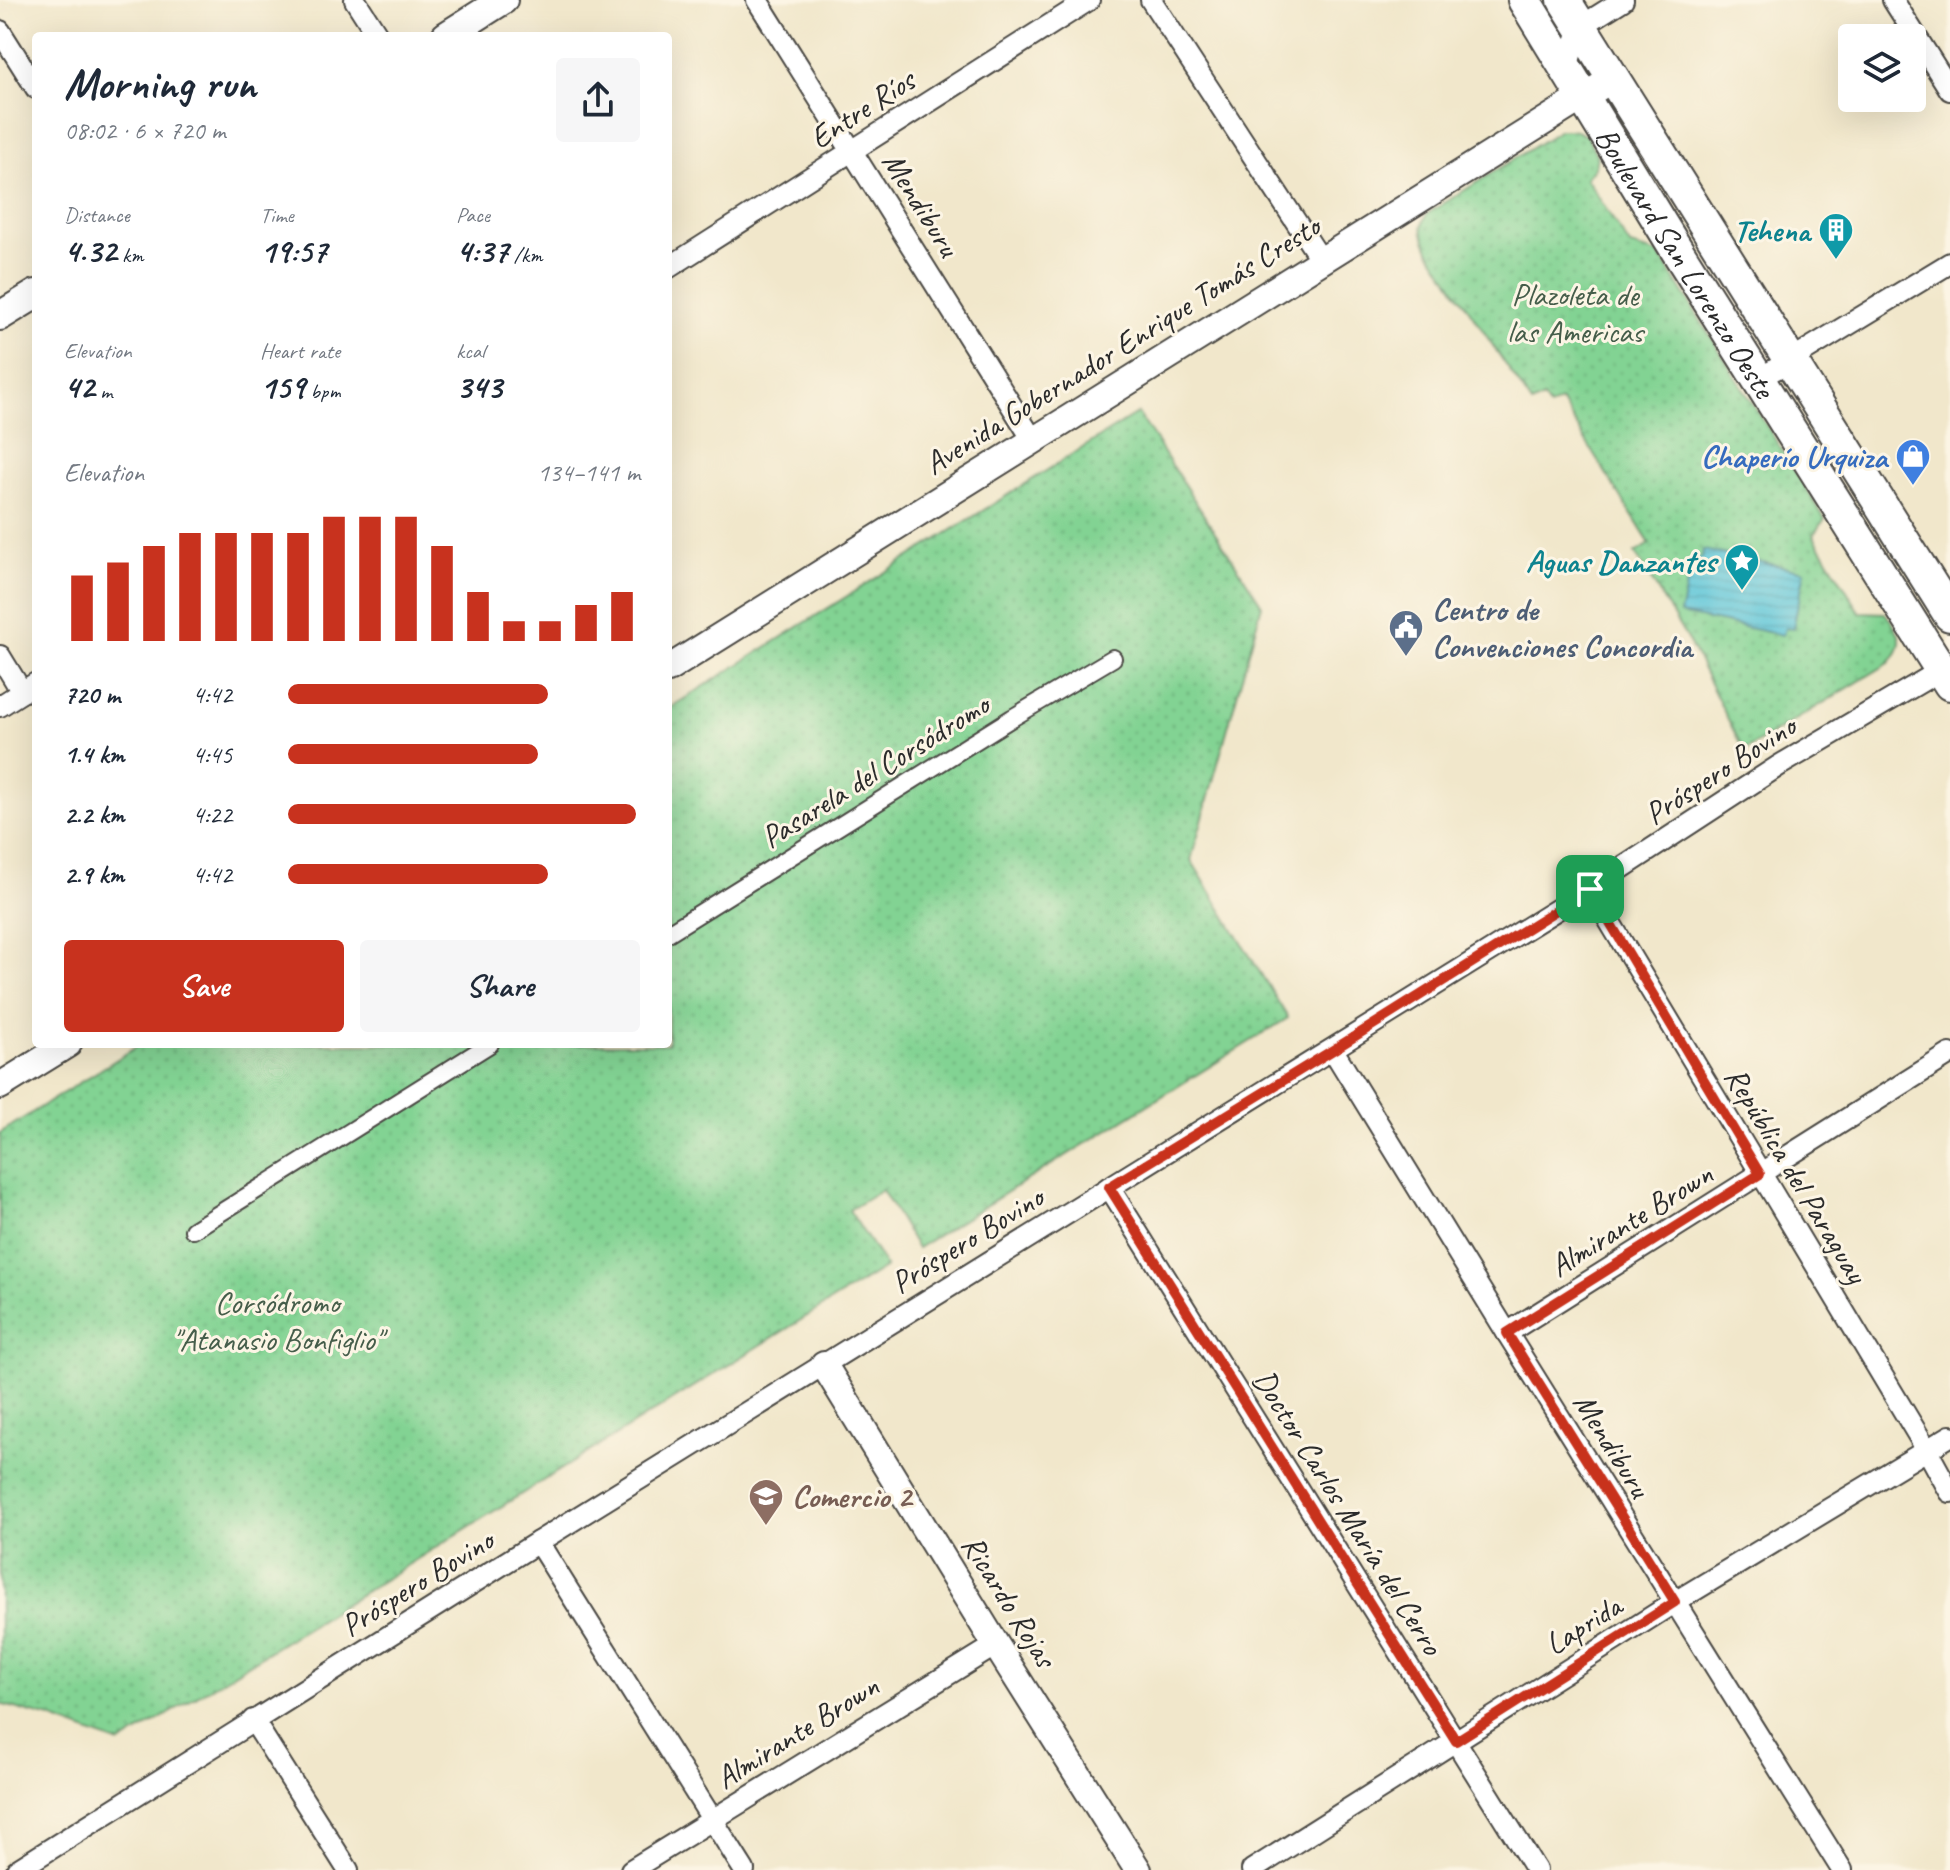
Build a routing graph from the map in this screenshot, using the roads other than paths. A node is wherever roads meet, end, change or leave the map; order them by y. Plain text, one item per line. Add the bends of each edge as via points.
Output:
1 (355, 0) edge
2 (503, 0) edge
3 (757, 0) edge
4 (1089, 0) edge
5 (1151, 0) edge
6 (1524, 0) edge
7 (1623, 0) edge
8 (1893, 0) edge
9 (1572, 13) edge
10 (0, 31) edge
11 (375, 32) edge
12 (452, 32) edge
13 (1612, 79) junction
14 (32, 82) edge
15 (1575, 83) junction
16 (1950, 90) edge
17 (853, 151) junction
18 (1321, 260) junction
19 (1950, 263) edge
20 (672, 265) edge
21 (32, 296) edge
22 (0, 316) edge
23 (1789, 361) junction
24 (1759, 379) junction
25 (1033, 440) junction
26 (1950, 615) edge
27 (0, 656) edge
28 (1113, 658) dead end
29 (672, 666) edge
30 (1947, 673) edge
31 (29, 687) edge
32 (0, 706) edge
33 (1590, 889) junction
34 (672, 930) edge
35 (62, 1048) edge
36 (484, 1048) edge
37 (1333, 1050) junction
38 (1950, 1054) edge
39 (0, 1086) edge
40 (1760, 1174) junction
41 (1109, 1187) junction
42 (193, 1230) dead end
43 (1507, 1333) junction
44 (824, 1365) junction
45 (1950, 1436) edge
46 (1927, 1450) junction
47 (1950, 1492) edge
48 (538, 1542) junction
49 (1675, 1602) junction
50 (996, 1645) junction
51 (253, 1720) junction
52 (1456, 1741) junction
53 (713, 1819) junction
54 (17, 1870) edge
55 (348, 1870) edge
56 (631, 1870) edge
57 (744, 1870) edge
58 (1138, 1870) edge
59 (1252, 1870) edge
60 (1536, 1870) edge
61 (1842, 1870) edge

1 - 11 street
2 - 12 main road
3 - 17 street, Mendiburu
4 - 17 street, Entre Ríos
5 - 18 street
6 - 15 main road, Boulevard San Lorenzo Oeste
7 - 9 street
8 - 16 street
9 - 13 main road, Boulevard San Lorenzo Oeste
9 - 15 street
10 - 14 street
13 - 15 street, Avenida Gobernador Enrique Tomás Cresto
13 - 23 main road, Boulevard San Lorenzo Oeste
15 - 18 street, Avenida Gobernador Enrique Tomás Cresto
15 - 24 main road, Boulevard San Lorenzo Oeste
17 - 20 street, Entre Ríos
17 - 25 street, Mendiburu
18 - 25 street, Avenida Gobernador Enrique Tomás Cresto
19 - 23 street
21 - 22 main road
23 - 24 street
23 - 26 main road, Boulevard San Lorenzo Oeste
24 - 30 main road, Boulevard San Lorenzo Oeste
25 - 29 street, Avenida Gobernador Enrique Tomás Cresto
27 - 31 street
28 - 34 street, Pasarela del Corsódromo
30 - 33 street, Próspero Bovino via 1780,765
31 - 32 street
33 - 37 street, Próspero Bovino
33 - 40 street, República del Paraguay
35 - 39 street
36 - 42 street
37 - 41 street, Próspero Bovino
37 - 43 street, Mendiburu
38 - 40 street, Almirante Brown
40 - 43 street, Almirante Brown
40 - 46 street, República del Paraguay
41 - 44 street, Próspero Bovino
41 - 52 street, Doctor Carlos María del Cerro
43 - 49 street, Mendiburu
44 - 48 street, Próspero Bovino
44 - 50 street, Ricardo Rojas
45 - 46 street, Laprida
46 - 47 street, República del Paraguay
46 - 49 street, Laprida
48 - 51 street, Próspero Bovino
48 - 53 street
49 - 52 street, Laprida
49 - 61 street, Mendiburu
50 - 53 street, Almirante Brown
50 - 58 street, Ricardo Rojas
51 - 54 street, Próspero Bovino
51 - 55 street
52 - 59 street, Laprida
52 - 60 street, Doctor Carlos María del Cerro
53 - 56 street, Almirante Brown
53 - 57 street

